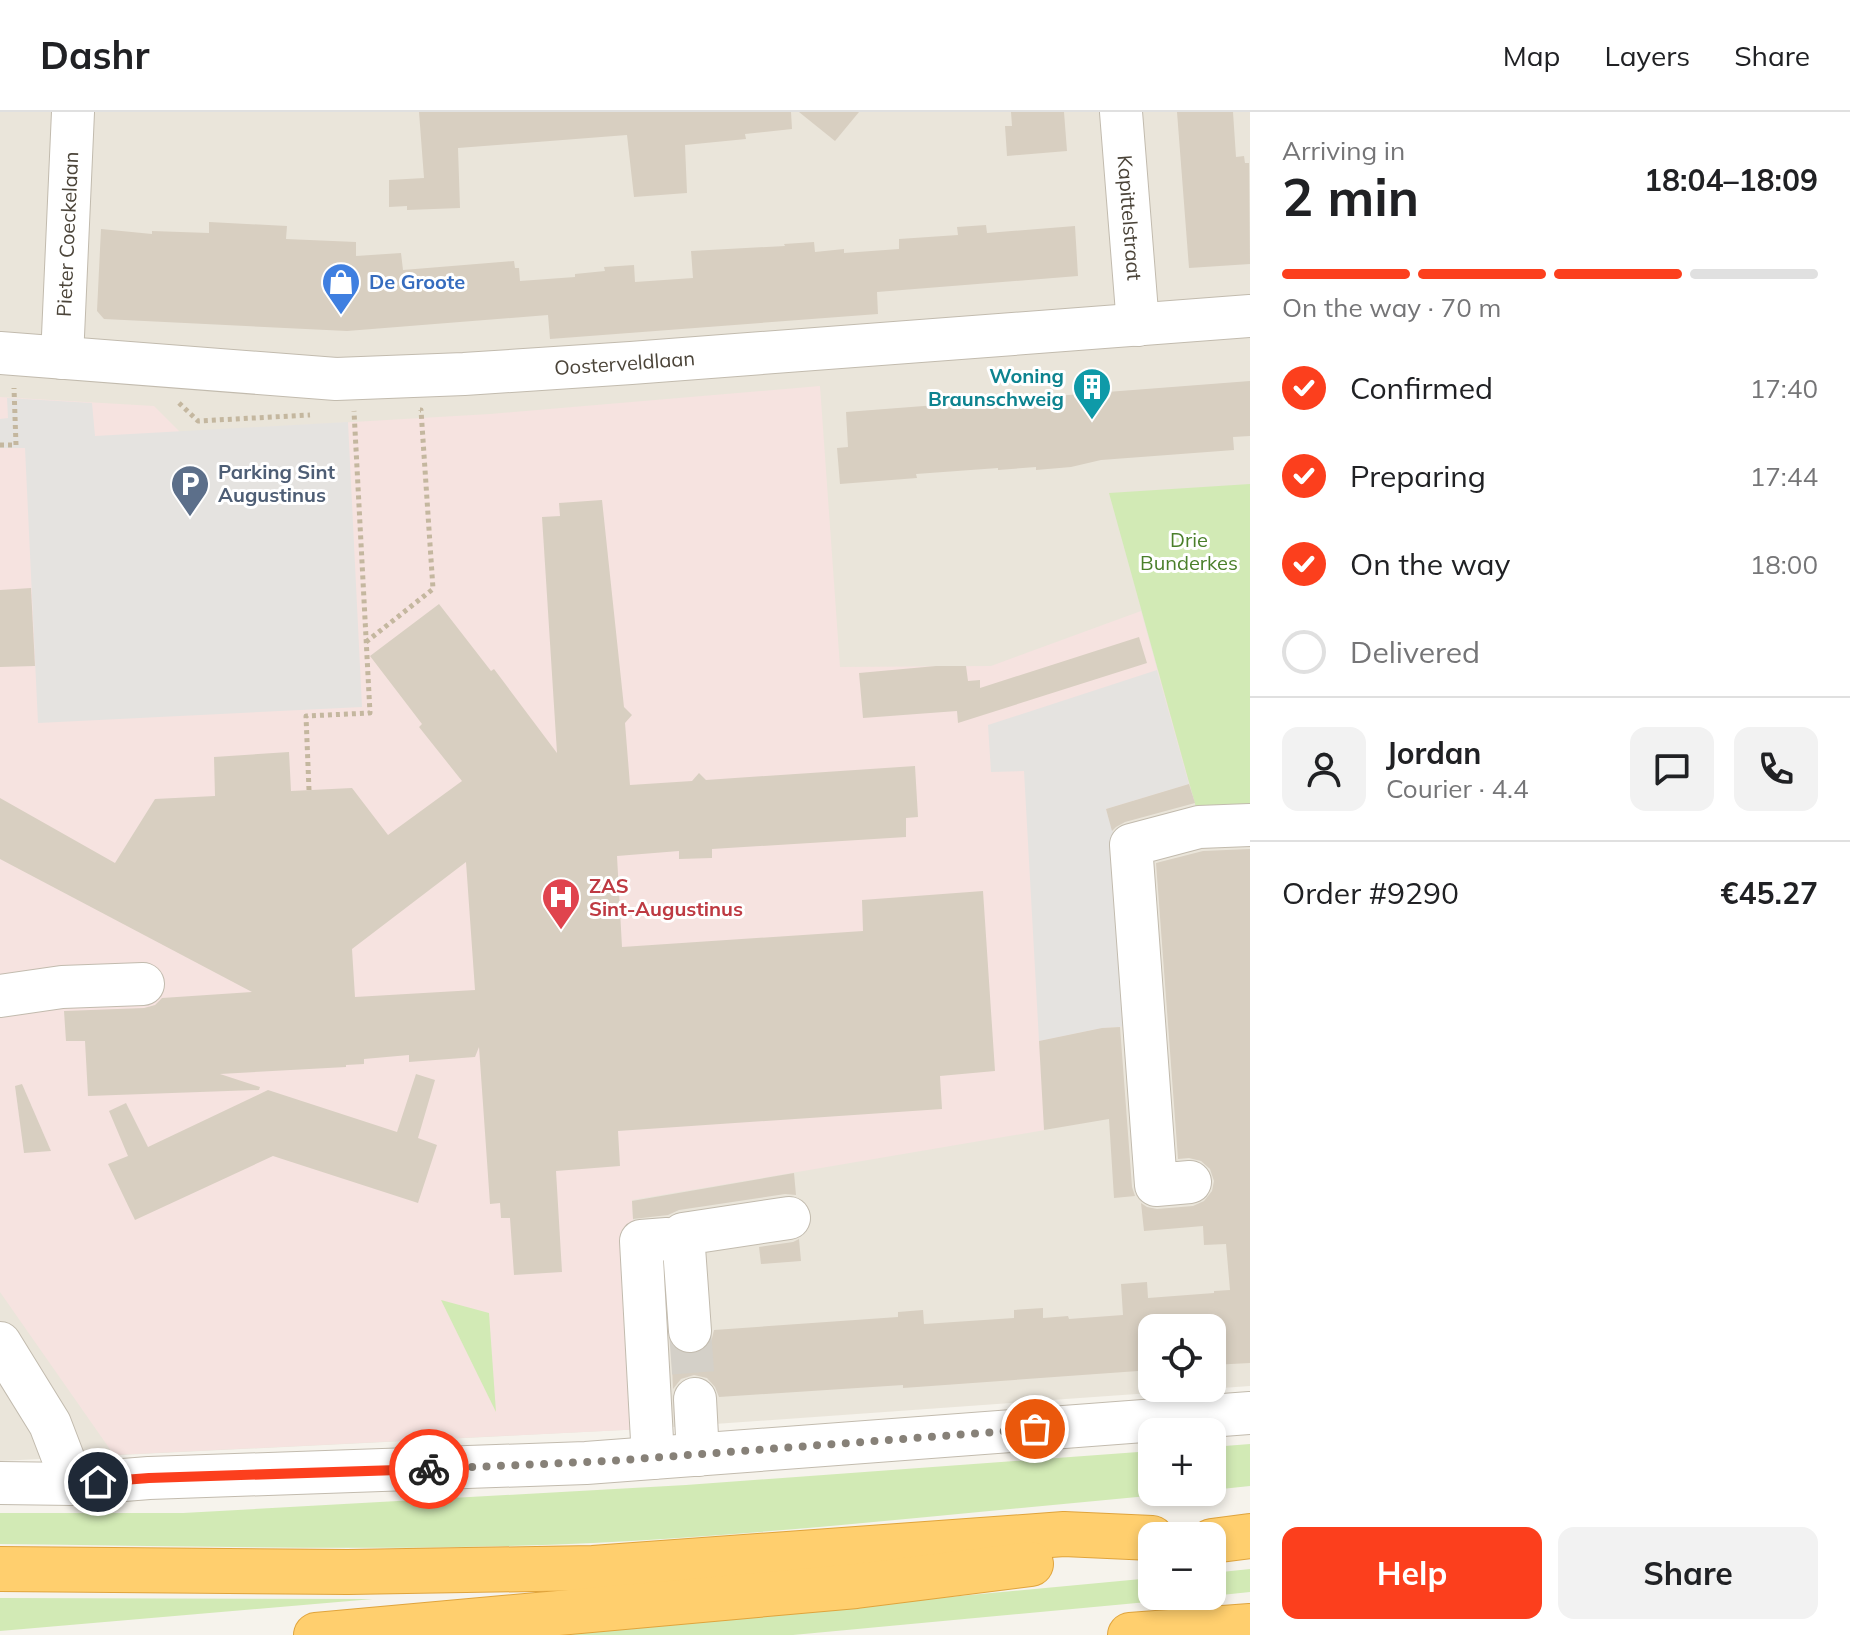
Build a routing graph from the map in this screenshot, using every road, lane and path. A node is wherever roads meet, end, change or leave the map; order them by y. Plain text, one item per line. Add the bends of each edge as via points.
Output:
1 (73, 112) edge
2 (1121, 112) edge
3 (1250, 316) edge
4 (1138, 325) junction
5 (62, 358) junction
6 (7, 370) edge
7 (0, 385) edge
8 (26, 388) dead end
9 (174, 398) dead end
10 (358, 401) junction
11 (408, 410) dead end
12 (323, 415) dead end
13 (0, 445) edge
14 (366, 642) junction
15 (309, 790) dead end
16 (1250, 825) edge
17 (143, 984) dead end
18 (0, 996) edge
19 (1190, 1182) dead end
20 (789, 1218) dead end
21 (667, 1239) dead end
22 (690, 1331) tunnel mouth
23 (0, 1343) edge
24 (695, 1399) tunnel mouth
25 (1250, 1413) edge
26 (698, 1455) junction
27 (653, 1458) junction
28 (0, 1483) edge
29 (73, 1484) junction
30 (1250, 1536) edge
31 (1138, 1537) edge
32 (1226, 1539) edge
33 (1138, 1551) edge
34 (0, 1569) edge
35 (1250, 1626) edge
36 (316, 1635) edge
37 (1130, 1635) edge

1 - 5 street, Pieter Coeckelaan
2 - 4 street, Kapittelstraat
3 - 4 street, Oosterveldlaan
4 - 10 street, Oosterveldlaan via 454,374
5 - 6 street, Oosterveldlaan
5 - 10 street, Oosterveldlaan via 336,379
6 - 7 path
6 - 8 path
6 - 13 path via 16,445
9 - 12 path via 198,421
10 - 14 path
11 - 14 path via 421,410 433,589
14 - 15 path via 370,713 306,716
16 - 19 street via 1199,827 1131,845 1156,1185
17 - 18 street
20 - 22 street via 683,1234
21 - 27 street via 641,1241
23 - 29 street via 50,1424
24 - 26 street
25 - 26 street
26 - 27 street
27 - 29 street
28 - 29 street
30 - 32 highway
31 - 34 highway via 1064,1534 593,1568
33 - 36 highway via 856,1586
35 - 37 highway

